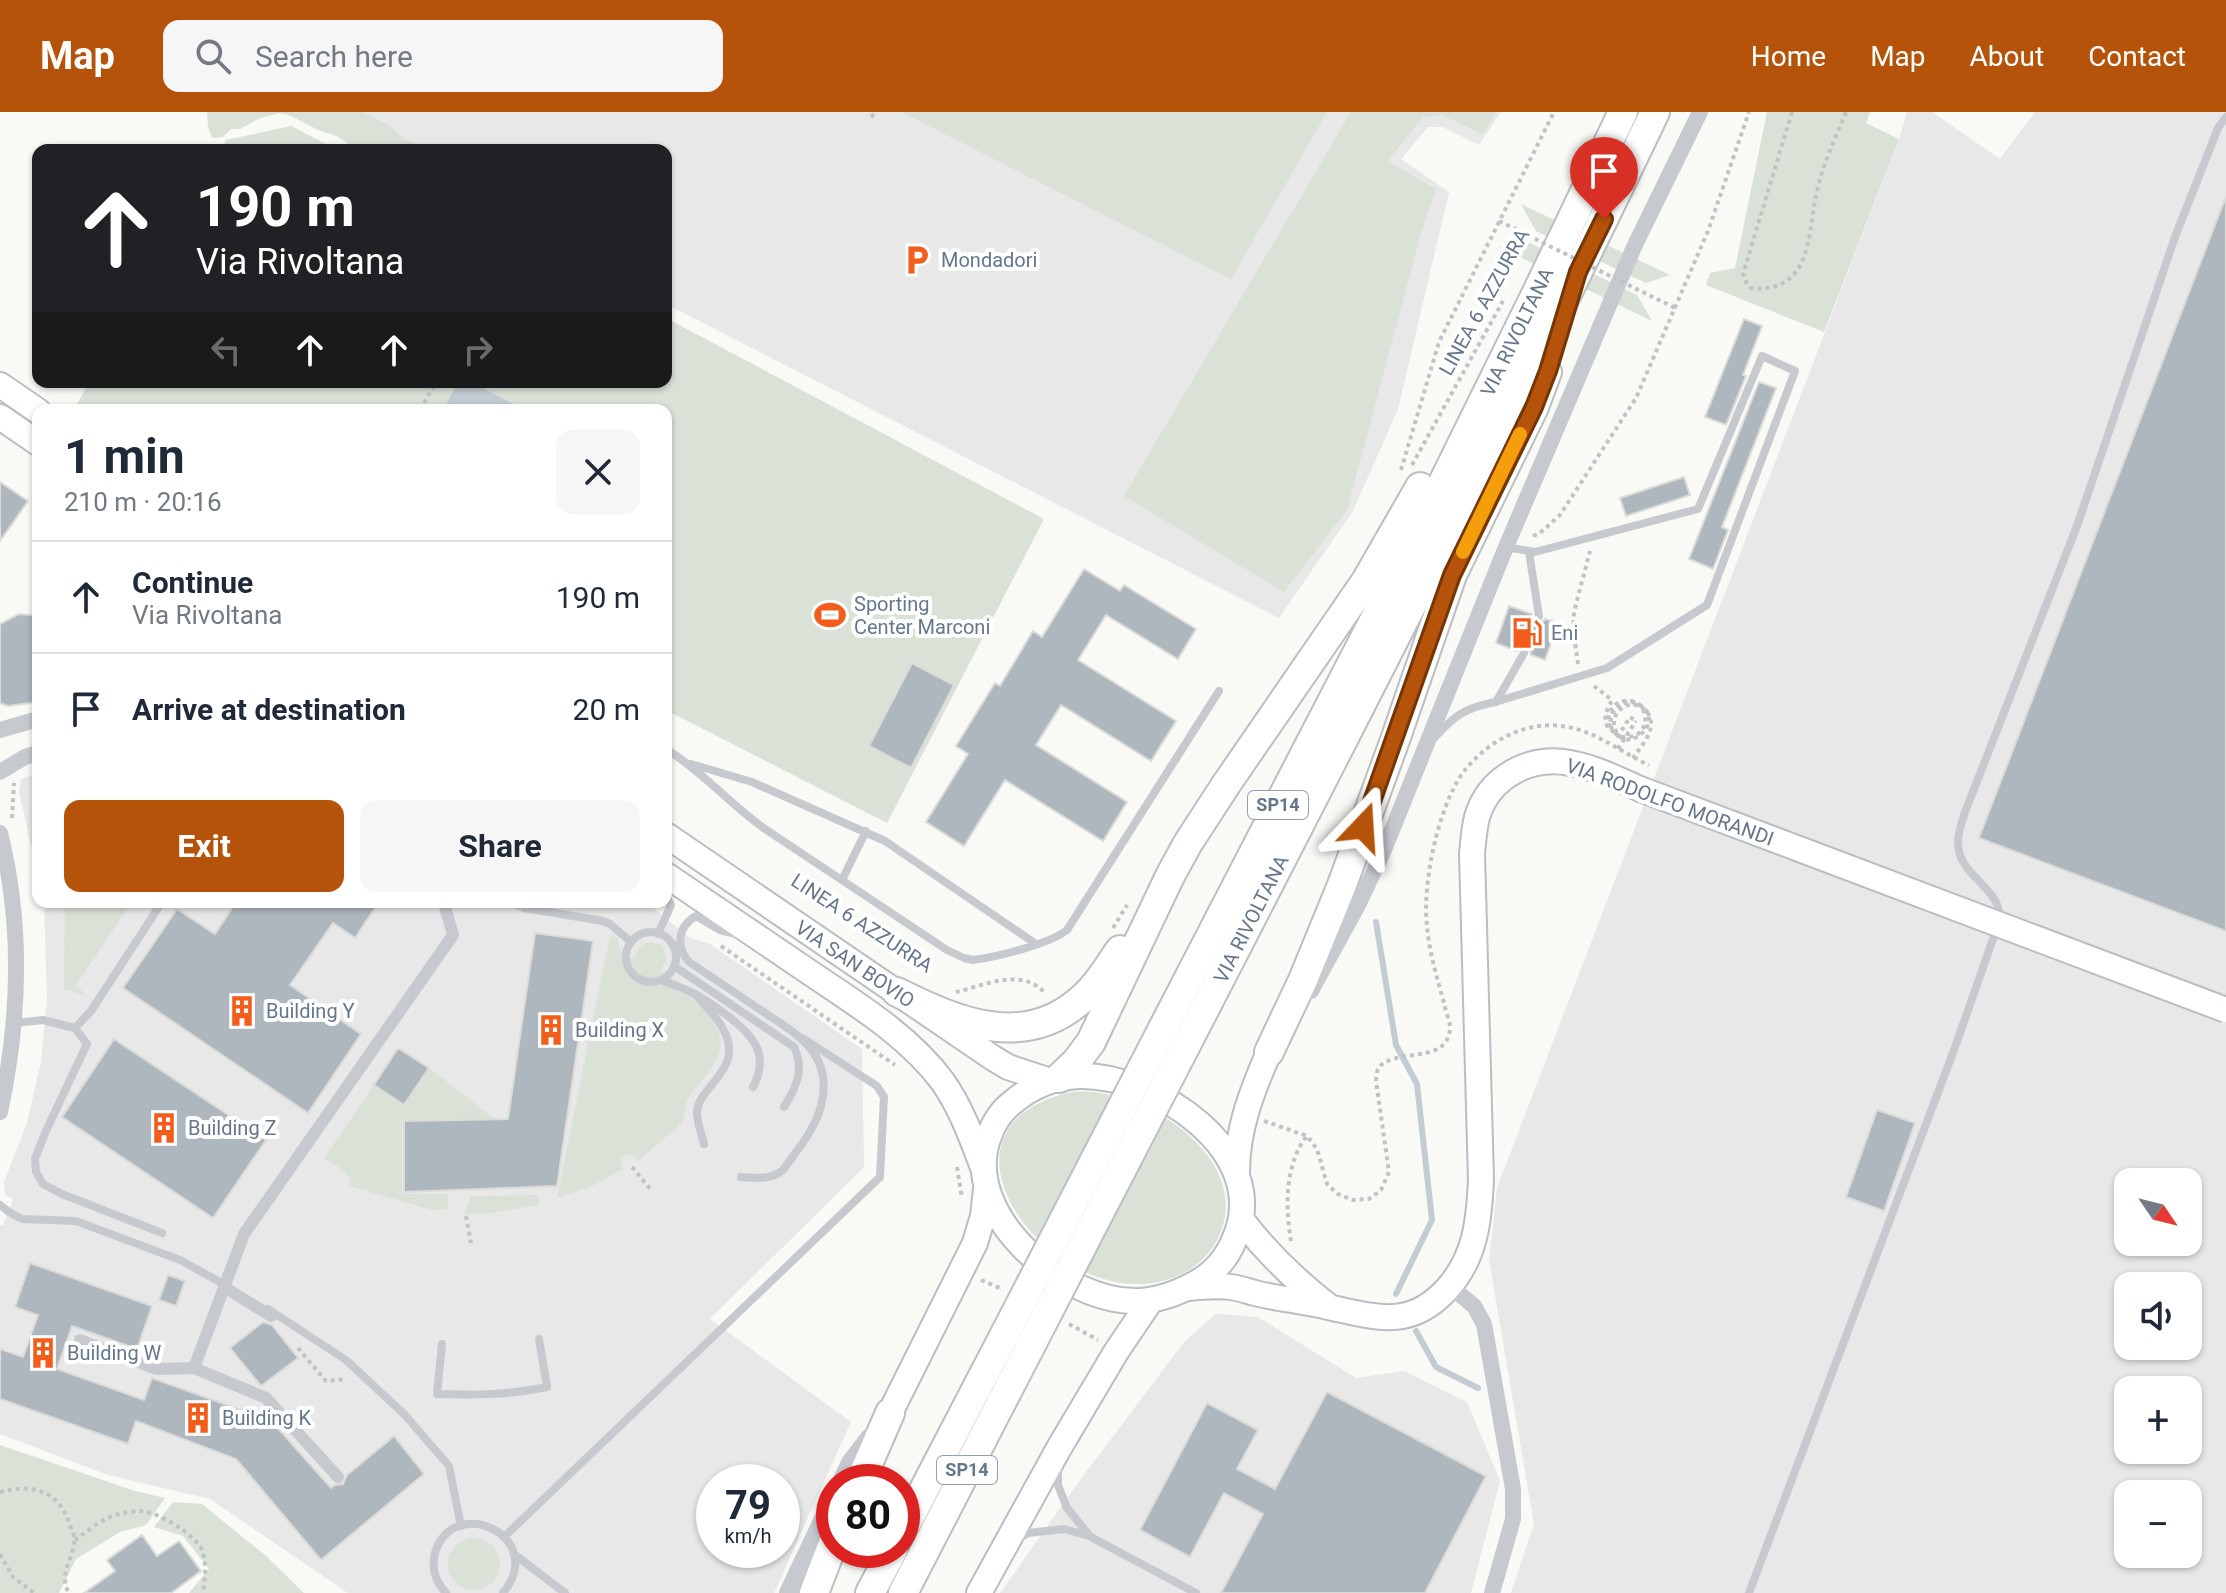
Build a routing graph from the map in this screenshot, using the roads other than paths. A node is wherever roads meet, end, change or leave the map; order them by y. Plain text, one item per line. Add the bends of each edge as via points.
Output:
1 (1623, 112) edge
2 (1655, 112) edge
3 (1700, 112) edge
4 (2226, 117) edge
5 (1578, 272) junction
6 (1539, 288) junction
7 (0, 385) edge
8 (32, 407) edge
9 (0, 417) edge
10 (32, 439) edge
11 (1506, 547) junction
12 (1529, 552) junction
13 (1539, 616) dead end
14 (1524, 653) dead end
15 (1219, 691) dead end
16 (1495, 702) junction
17 (32, 721) edge
18 (0, 730) edge
19 (1427, 747) junction
20 (672, 753) edge
21 (32, 755) edge
22 (690, 764) junction
23 (0, 772) edge
24 (866, 831) junction
25 (0, 833) edge
26 (672, 839) edge
27 (1170, 876) junction
28 (672, 879) edge
29 (842, 880) junction
30 (158, 908) edge
31 (445, 908) edge
32 (553, 908) edge
33 (670, 908) edge
34 (658, 934) junction
35 (763, 941) junction
36 (631, 942) junction
37 (1036, 944) junction
38 (674, 966) junction
39 (662, 980) junction
40 (897, 992) junction
41 (696, 995) junction
42 (2226, 1010) edge
43 (15, 1023) junction
44 (75, 1028) junction
45 (804, 1039) junction
46 (1269, 1052) junction
47 (1055, 1080) junction
48 (753, 1087) dead end
49 (784, 1107) dead end
50 (0, 1112) edge
51 (704, 1144) dead end
52 (741, 1177) dead end
53 (984, 1177) junction
54 (1237, 1179) junction
55 (0, 1205) edge
56 (1241, 1219) junction
57 (162, 1233) dead end
58 (1450, 1286) junction
59 (224, 1287) junction
60 (1188, 1288) junction
61 (1151, 1300) junction
62 (1329, 1307) junction
63 (271, 1316) dead end
64 (539, 1339) dead end
65 (80, 1340) dead end
66 (442, 1344) dead end
67 (194, 1368) junction
68 (890, 1413) junction
69 (1059, 1448) junction
70 (851, 1464) edge
71 (868, 1464) edge
72 (338, 1477) dead end
73 (920, 1497) edge
74 (461, 1526) junction
75 (816, 1536) edge
76 (1089, 1536) junction
77 (504, 1537) junction
78 (1008, 1545) junction
79 (514, 1554) junction
80 (824, 1568) edge
81 (883, 1568) edge
82 (446, 1593) edge
83 (504, 1593) edge
84 (565, 1593) edge
85 (789, 1593) edge
86 (814, 1593) edge
87 (870, 1593) edge
88 (903, 1593) edge
89 (979, 1593) edge
90 (1196, 1593) edge
91 (1492, 1593) edge
92 (1749, 1593) edge

1 - 6 highway, VIA RIVOLTANA / SP14
2 - 5 highway, VIA RIVOLTANA / SP14
3 - 11 street via 1634,247
4 - 92 lane via 2175,237 2077,526 1965,812 1959,854 1996,900 1999,922
5 - 46 highway, SP14 via 1534,407 1452,575 1342,885
5 - 88 highway, VIA RIVOLTANA / SP14, bridge via 1412,607
6 - 27 highway via 1458,413 1366,581
6 - 73 highway, VIA RIVOLTANA / SP14, bridge via 1388,592
7 - 8 main road
9 - 10 main road
11 - 12 lane
11 - 19 street
12 - 13 lane
12 - 16 lane via 1698,509 1762,356 1795,371 1707,605 1607,668
14 - 16 lane
15 - 37 lane via 1072,924 1062,935
16 - 19 lane via 1453,717
17 - 18 street
19 - 46 street via 1357,907 1311,991
20 - 22 lane
21 - 23 street
22 - 24 lane via 736,775
22 - 29 lane via 748,816
24 - 29 lane
24 - 37 lane
25 - 43 street via 14,913
26 - 40 main road, VIA SAN BOVIO
27 - 40 highway via 1094,987 1076,1004 1042,1022 987,1027
27 - 47 highway via 1091,1042
28 - 35 main road, VIA SAN BOVIO
29 - 37 lane via 964,958
30 - 44 lane
31 - 59 street via 453,935 244,1234
32 - 36 lane via 610,924
33 - 34 lane
34 - 36 lane via 643,934
34 - 38 lane via 672,946
35 - 45 lane via 720,930 696,916 679,941 689,962
35 - 53 main road, VIA SAN BOVIO via 867,1012 926,1063 962,1114
36 - 39 lane via 626,959 632,974 646,982
38 - 39 lane
38 - 49 lane via 794,1047 798,1082
39 - 41 lane
40 - 47 main road, VIA SAN BOVIO via 1001,1064
41 - 48 lane via 743,1029 757,1046 759,1070
41 - 51 lane via 724,1029 728,1051 726,1065 697,1113
42 - 58 main road, VIA RODOLFO MORANDI, bridge via 1581,765 1553,761 1514,770 1492,790 1478,814 1472,854 1479,1221 1472,1250
43 - 44 lane via 43,1020
43 - 50 street
44 - 57 lane via 87,1044 45,1133 36,1172 43,1184 62,1194
45 - 52 lane via 822,1068 824,1086 811,1130 778,1174
45 - 77 lane via 877,1086 884,1097 880,1177
46 - 54 main road via 1245,1113
47 - 53 main road via 1023,1094 1001,1113 984,1149
47 - 54 main road via 1099,1076 1166,1100 1213,1136
53 - 61 main road via 992,1205 1008,1230 1053,1271 1106,1297
53 - 68 main road via 983,1216 975,1243
54 - 56 main road
55 - 74 lane via 22,1219 76,1221 180,1260 346,1360 449,1466
56 - 60 main road via 1221,1263
56 - 62 main road, VIA RODOLFO MORANDI via 1287,1271
58 - 62 main road, VIA RODOLFO MORANDI via 1411,1315 1371,1317
58 - 91 street via 1474,1306 1484,1324 1513,1489 1513,1519
59 - 63 street
59 - 67 street
60 - 61 main road
60 - 62 main road, VIA RODOLFO MORANDI via 1236,1287
61 - 69 main road
64 - 66 lane via 547,1387 484,1395 437,1394
65 - 67 street via 156,1369
67 - 72 street via 266,1398
68 - 70 street
68 - 71 highway
69 - 76 lane via 1058,1485 1067,1508
69 - 78 main road
74 - 77 lane via 485,1525
74 - 82 lane via 445,1536 435,1553 435,1572
75 - 85 street
76 - 78 lane via 1064,1529 1028,1533
76 - 90 lane
77 - 79 lane
78 - 89 main road
79 - 83 lane via 514,1574
79 - 84 lane
80 - 86 highway
81 - 87 highway

